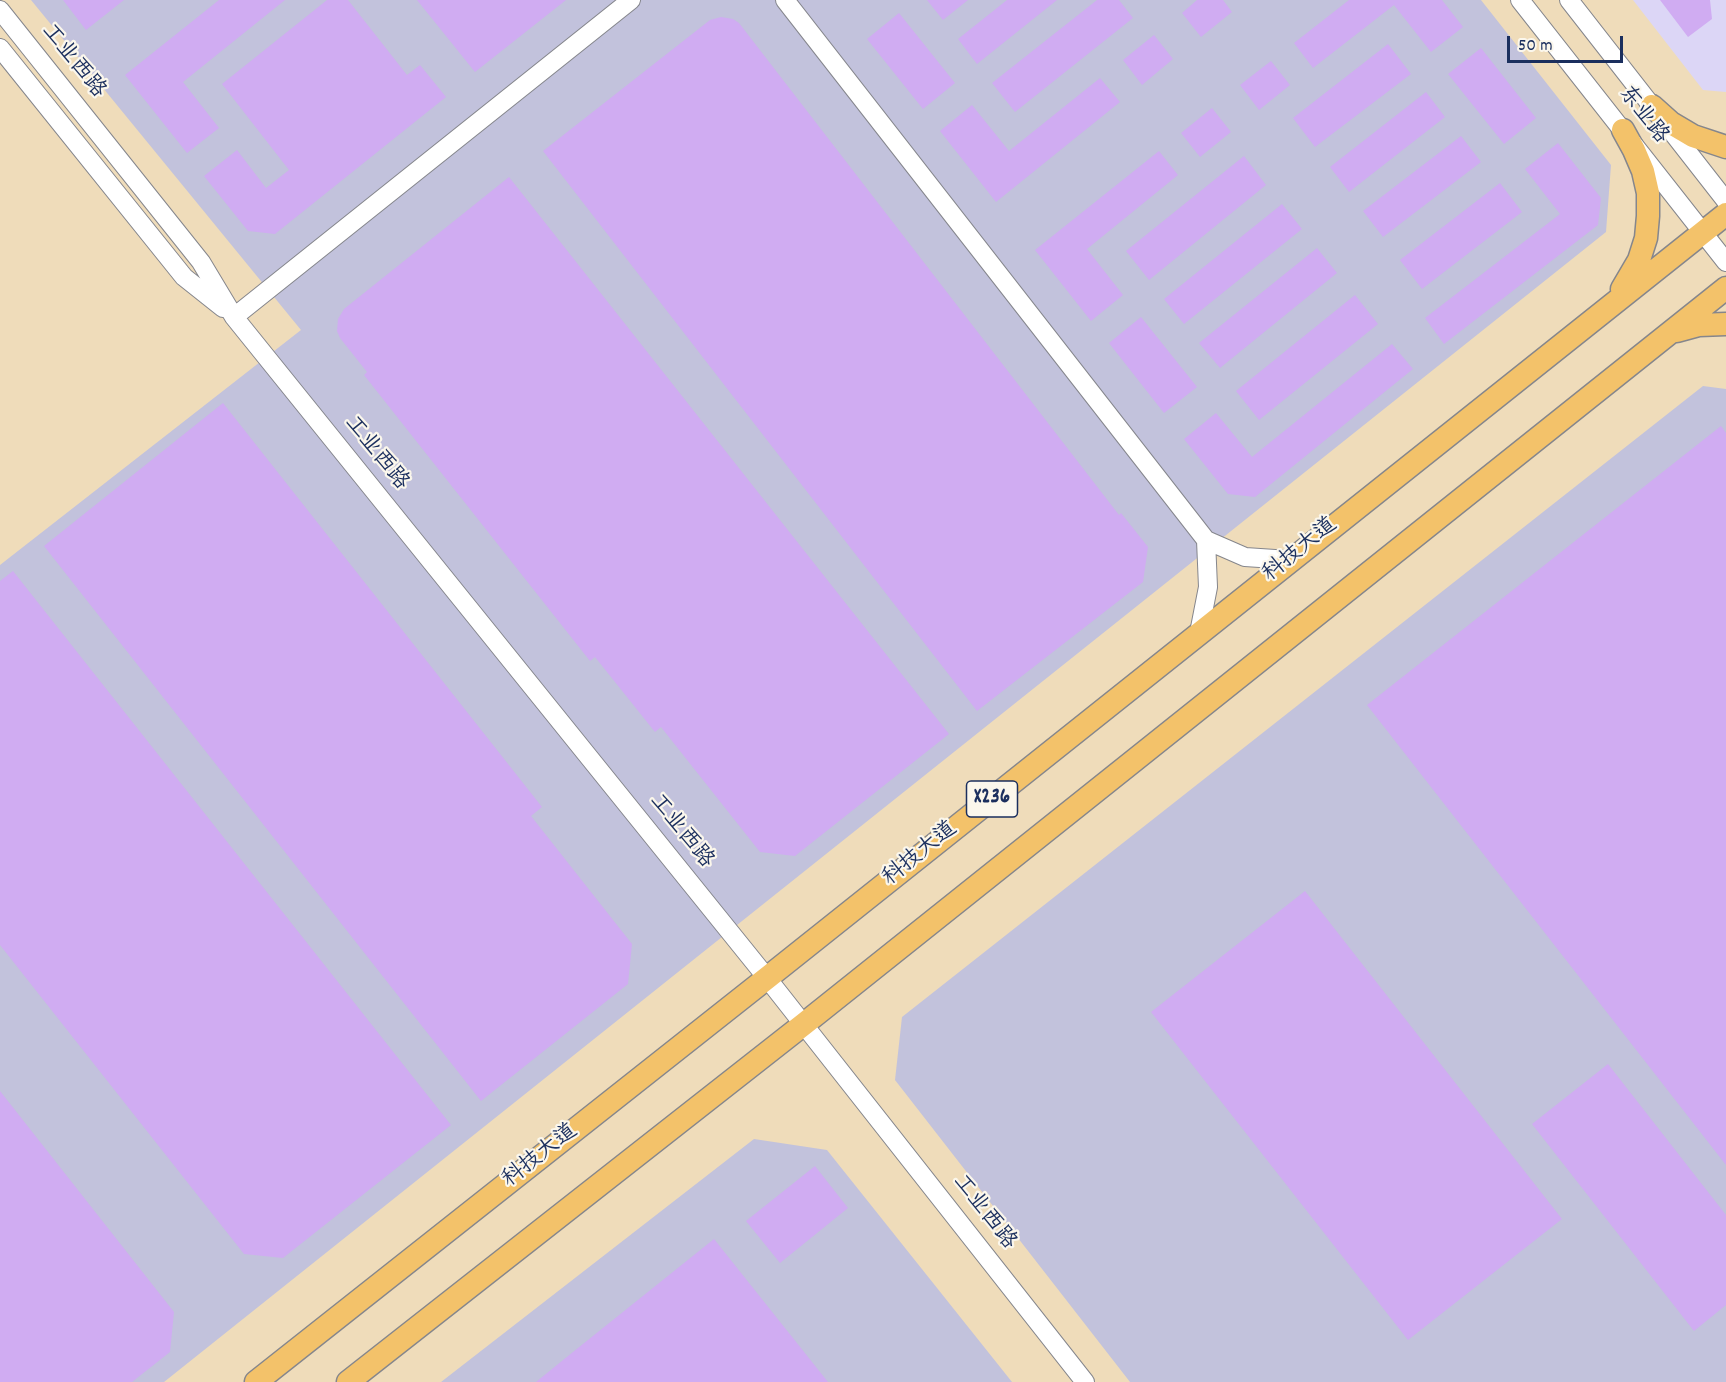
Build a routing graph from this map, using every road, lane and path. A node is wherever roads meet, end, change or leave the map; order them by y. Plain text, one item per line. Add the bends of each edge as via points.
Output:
1 (631, 0) edge
2 (785, 0) edge
3 (1520, 0) edge
4 (1569, 0) edge
5 (0, 10) edge
6 (0, 48) edge
7 (1652, 106) junction
8 (1623, 130) junction
9 (1726, 147) edge
10 (1726, 201) edge
11 (1726, 214) edge
12 (1702, 232) junction
13 (1726, 262) edge
14 (1726, 288) edge
15 (1598, 314) junction
16 (234, 317) junction
17 (1726, 324) edge
18 (1662, 339) junction
19 (1206, 540) junction
20 (1290, 560) junction
21 (1199, 633) junction
22 (767, 978) junction
23 (804, 1024) junction
24 (256, 1382) edge
25 (348, 1382) edge
26 (1085, 1382) edge

1 - 16 street
2 - 19 street
3 - 8 street, 东业路
4 - 7 street, 东业路
5 - 16 street, 工业西路 via 201,262
6 - 16 street, 工业西路 via 184,276
7 - 9 main road via 1693,136
7 - 10 street, 东业路
8 - 12 street, 东业路
8 - 15 main road via 1643,171 1648,193 1646,238 1628,280
11 - 12 main road, 科技大道 / X236
12 - 13 street, 东业路
12 - 15 main road, 科技大道 / X236
14 - 18 main road, X236
15 - 20 main road, 科技大道 / X236
16 - 22 street, 工业西路
17 - 18 main road via 1699,325
18 - 23 main road, X236
19 - 20 street via 1245,556
19 - 21 street via 1208,587
20 - 21 main road, 科技大道 / X236
21 - 22 main road, 科技大道 / X236
22 - 23 street, 工业西路
22 - 24 main road, 科技大道 / X236
23 - 25 main road, X236
23 - 26 street, 工业西路

